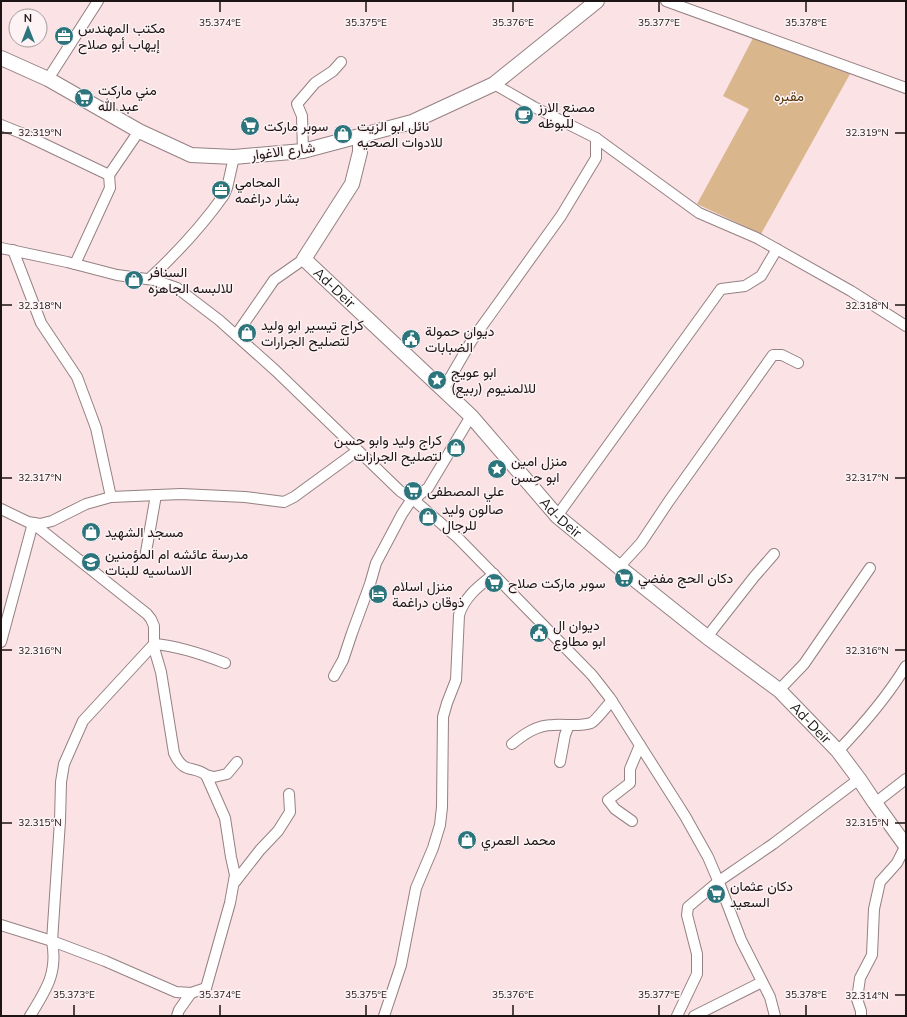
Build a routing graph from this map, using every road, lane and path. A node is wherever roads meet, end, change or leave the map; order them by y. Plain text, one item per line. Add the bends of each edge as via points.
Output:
1 (98, 1) edge
2 (597, 1) edge
3 (666, 1) edge
4 (1, 58) edge
5 (341, 62) dead end
6 (48, 79) junction
7 (494, 84) junction
8 (906, 88) edge
9 (1, 125) edge
10 (139, 131) junction
11 (360, 136) junction
12 (596, 138) junction
13 (303, 151) junction
14 (234, 157) junction
15 (109, 175) junction
16 (1, 248) edge
17 (777, 249) junction
18 (13, 250) junction
19 (304, 258) junction
20 (75, 264) junction
21 (149, 278) junction
22 (906, 326) edge
23 (236, 335) junction
24 (798, 363) dead end
25 (443, 390) junction
26 (471, 416) junction
27 (357, 451) junction
28 (156, 495) junction
29 (111, 497) junction
30 (414, 500) junction
31 (1, 509) edge
32 (557, 516) junction
33 (34, 523) junction
34 (146, 552) dead end
35 (774, 554) dead end
36 (619, 567) junction
37 (870, 568) dead end
38 (494, 574) junction
39 (707, 637) junction
40 (1, 642) edge
41 (154, 644) junction
42 (225, 664) dead end
43 (906, 666) edge
44 (334, 676) dead end
45 (779, 690) junction
46 (612, 701) junction
47 (569, 725) junction
48 (512, 744) dead end
49 (640, 744) junction
50 (838, 751) junction
51 (237, 762) dead end
52 (560, 762) dead end
53 (206, 774) junction
54 (859, 779) junction
55 (906, 779) edge
56 (289, 794) dead end
57 (875, 803) junction
58 (632, 821) dead end
59 (906, 845) edge
60 (718, 881) junction
61 (235, 882) junction
62 (1, 924) edge
63 (52, 941) junction
64 (762, 982) junction
65 (191, 992) junction
66 (30, 1016) edge
67 (177, 1016) edge
68 (384, 1016) edge
69 (677, 1016) edge
70 (694, 1016) edge
71 (774, 1016) edge
72 (861, 1016) edge

1 - 6 street
2 - 7 street, شارع الاغوار
3 - 8 street
4 - 6 street, شارع الاغوار
5 - 13 street via 315,83 297,104 302,116
6 - 10 street, شارع الاغوار
7 - 11 street, شارع الاغوار via 412,122
7 - 12 street
9 - 15 street
10 - 14 street, شارع الاغوار via 191,155
10 - 15 street
11 - 13 street, شارع الاغوار
11 - 19 street, Ad-Deir via 360,152 352,184
12 - 17 street via 699,213
12 - 25 street via 596,158 561,216 472,340
13 - 14 street, شارع الاغوار
14 - 21 street via 228,188 224,195 185,244
15 - 20 street via 110,188
16 - 18 street
17 - 22 street
17 - 32 street via 761,276 745,286 721,288
18 - 20 street
18 - 29 street via 41,323 77,377 96,428
19 - 23 street via 274,280
19 - 25 street, Ad-Deir
20 - 21 street via 117,275
21 - 23 street via 177,288
23 - 27 street
24 - 36 street via 782,355 774,355 641,543
25 - 26 street, Ad-Deir
26 - 30 street via 428,488
26 - 32 street, Ad-Deir
27 - 28 street via 284,502 237,496
27 - 30 street via 400,491
28 - 29 street
28 - 34 street
29 - 33 street via 86,504 45,523
30 - 38 street
30 - 44 street via 402,514 376,563 343,660
31 - 33 street
32 - 36 street, Ad-Deir
33 - 40 street
33 - 41 street via 147,614 154,626
35 - 39 street
36 - 39 street, Ad-Deir
37 - 45 street via 804,664
38 - 46 street via 592,675
38 - 68 street via 468,596 459,615 456,680 443,717 440,825 416,888 401,965
39 - 45 street, Ad-Deir
41 - 42 street via 202,654
41 - 53 street via 176,758 189,769
41 - 63 street via 83,721 64,764 60,782 60,822
43 - 50 street via 895,684
45 - 50 street, Ad-Deir
46 - 47 street via 592,723
46 - 49 street
47 - 48 street via 541,726 522,735
47 - 52 street
49 - 58 street via 630,769 630,783 608,800 615,809
49 - 60 street via 693,830
50 - 54 street, Ad-Deir
51 - 53 street via 227,774 214,777
53 - 61 street via 225,818 235,868
54 - 57 street, Ad-Deir
54 - 60 street via 773,844
55 - 57 street
56 - 61 street via 290,812 278,831
57 - 59 street, Ad-Deir
59 - 72 street via 897,863 880,882 874,909 872,956 860,978 856,999 862,1011
60 - 64 street via 741,940
60 - 69 street via 688,907 687,915 697,954 697,974
61 - 65 street via 206,988
62 - 63 street
63 - 65 street via 176,992
63 - 66 street via 54,967 50,980
64 - 70 street
64 - 71 street via 770,996
65 - 67 street

